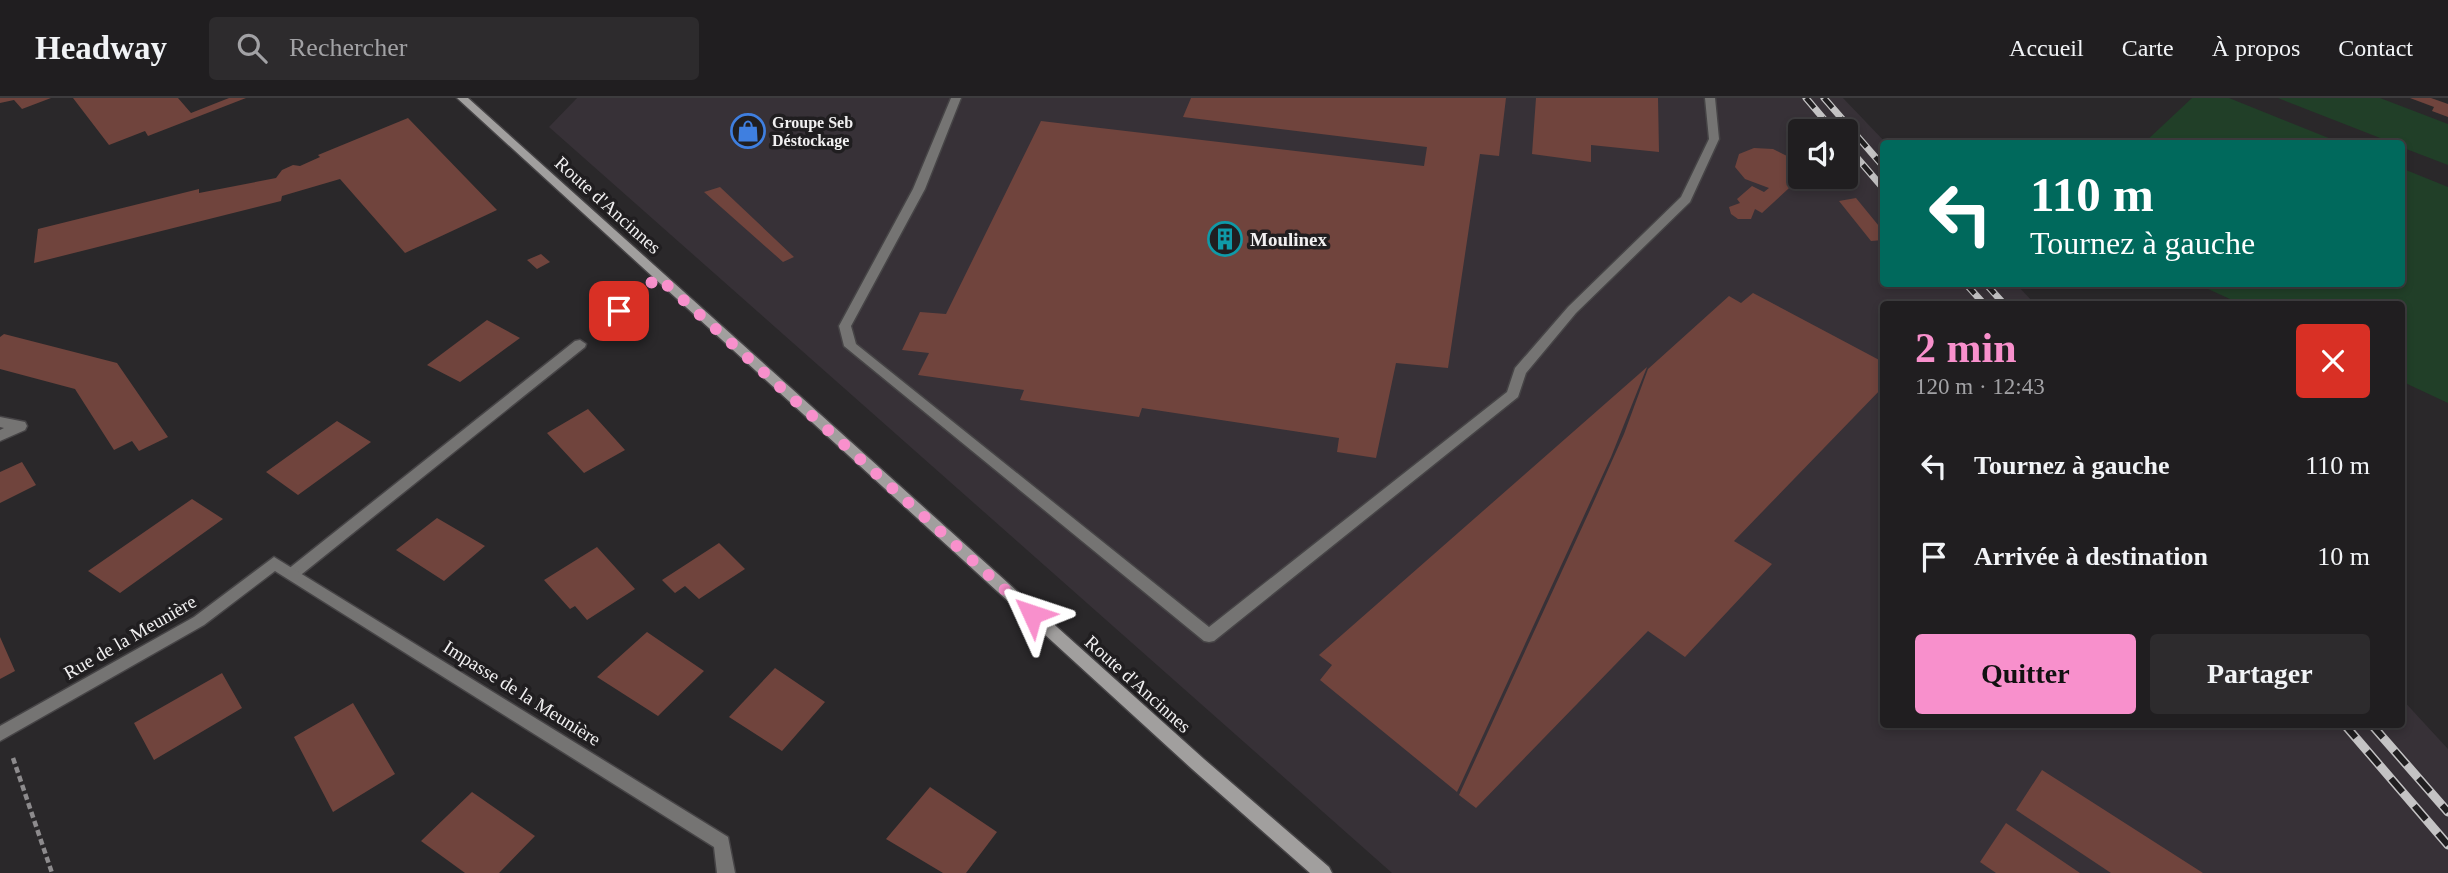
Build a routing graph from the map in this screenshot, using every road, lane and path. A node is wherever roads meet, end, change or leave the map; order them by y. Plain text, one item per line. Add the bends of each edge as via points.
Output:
1 (462, 98) edge
2 (956, 98) edge
3 (1710, 98) edge
4 (658, 277) junction
5 (580, 344) joint
6 (0, 422) edge
7 (0, 436) edge
8 (274, 563) joint
9 (292, 574) junction
10 (2, 733) edge
11 (52, 873) edge
12 (726, 873) edge
13 (1323, 873) edge

1 - 4 main road, Route d'Ancinnes
2 - 3 street via 919,189 845,326 850,346 1209,636 1513,394 1520,371 1572,310 1686,199 1714,139
4 - 5 path
4 - 13 main road, Route d'Ancinnes
5 - 9 street
6 - 7 street via 20,426
8 - 9 street, Impasse de la Meunière
8 - 10 street, Rue de la Meunière via 199,621
9 - 12 street, Impasse de la Meunière via 722,843
10 - 11 path

